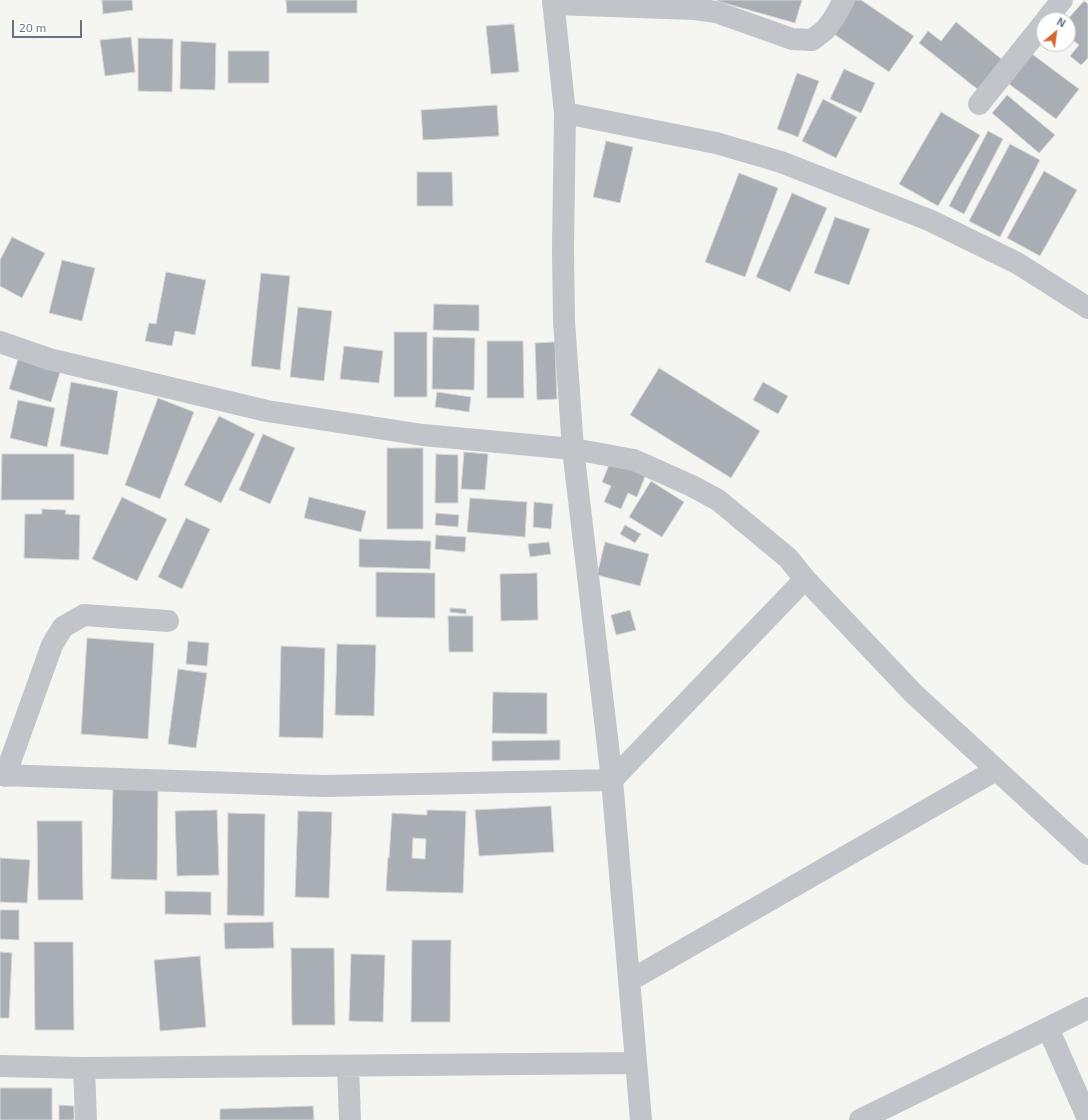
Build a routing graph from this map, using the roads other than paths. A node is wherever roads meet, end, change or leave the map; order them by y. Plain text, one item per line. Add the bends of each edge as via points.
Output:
1 (844, 0) edge
2 (1062, 0) edge
3 (553, 2) edge
4 (1052, 12) edge
5 (1036, 33) edge
6 (979, 104) dead end
7 (565, 113) junction
8 (1088, 308) edge
9 (0, 342) edge
10 (572, 449) junction
11 (805, 580) junction
12 (168, 621) dead end
13 (996, 770) junction
14 (3, 776) edge
15 (612, 780) junction
16 (1088, 854) edge
17 (629, 981) junction
18 (1088, 1008) edge
19 (1048, 1028) junction
20 (636, 1063) junction
21 (0, 1066) edge
22 (348, 1067) junction
23 (84, 1068) junction
24 (1088, 1119) edge
25 (86, 1120) edge
26 (350, 1120) edge
27 (641, 1120) edge
28 (860, 1120) edge

1 - 3 street via 825,30 812,40 792,39 716,12
2 - 4 street
3 - 7 street
5 - 6 street
7 - 8 street via 716,142 781,162 929,220 1017,263
7 - 10 street via 564,321
9 - 10 street via 49,359 267,411 423,434
10 - 11 street via 634,460 718,500 788,558
10 - 15 street
11 - 13 street via 914,694
11 - 15 street
12 - 14 street via 84,615 63,627 52,645
13 - 16 street
13 - 17 street
14 - 15 street via 323,786
15 - 17 street
17 - 20 street
18 - 19 street
19 - 24 street
19 - 28 street
20 - 22 street
20 - 27 street
21 - 23 street
22 - 23 street
22 - 26 street
23 - 25 street

